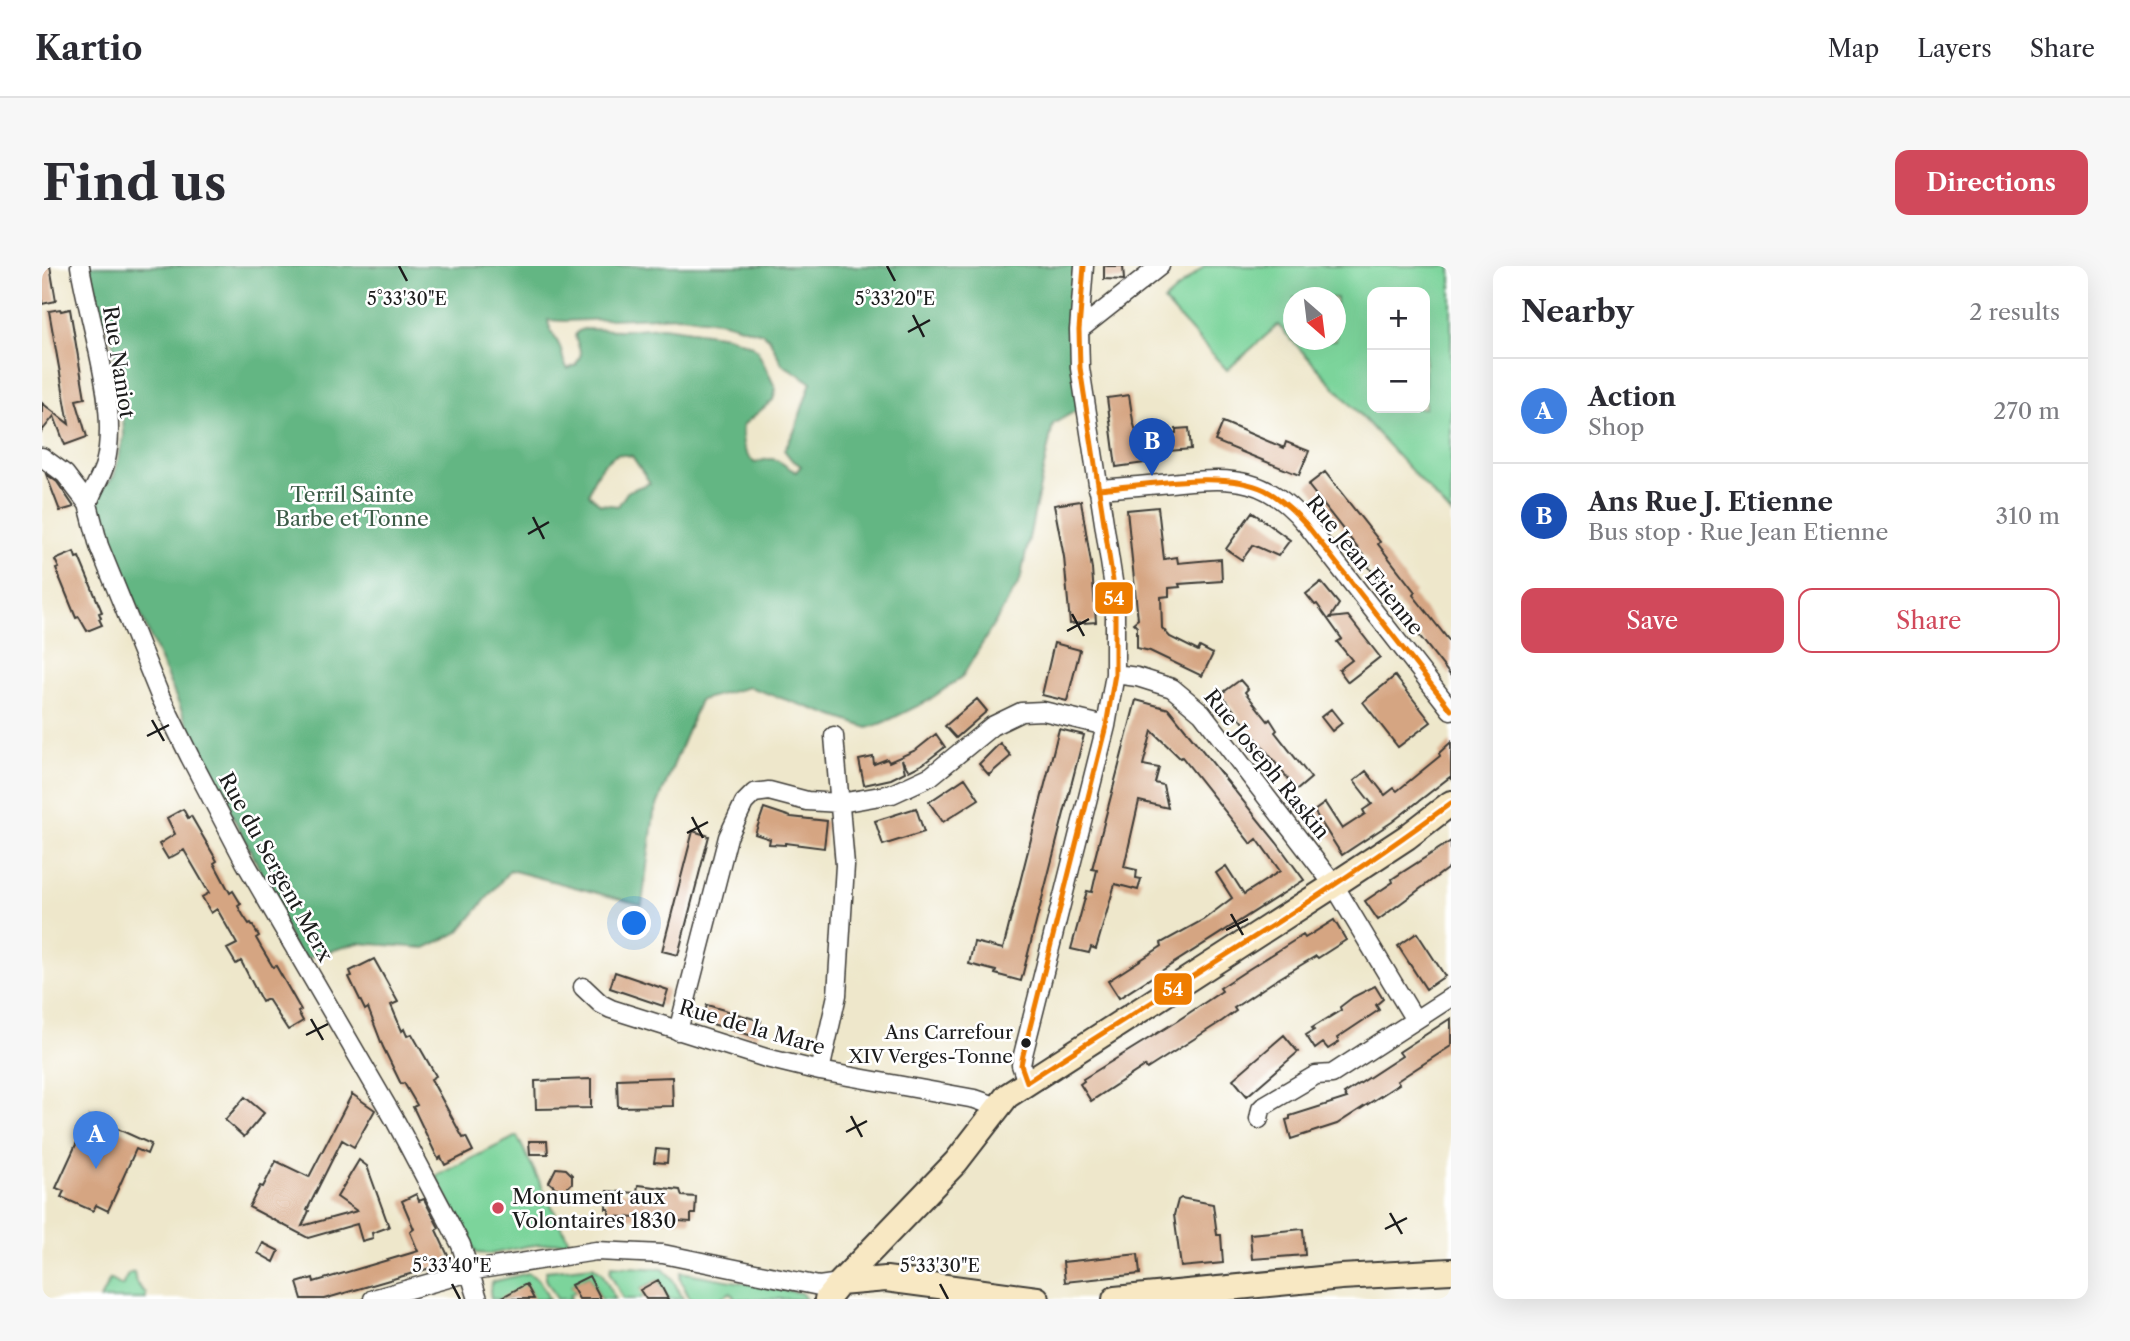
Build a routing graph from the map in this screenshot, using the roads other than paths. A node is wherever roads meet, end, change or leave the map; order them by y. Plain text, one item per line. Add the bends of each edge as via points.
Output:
1 (80, 266) edge
2 (1084, 266) edge
3 (1160, 266) edge
4 (1079, 330) junction
5 (42, 457) edge
6 (1098, 489) junction
7 (89, 504) junction
8 (1115, 674) junction
9 (1451, 710) edge
10 (1106, 726) junction
11 (834, 736) dead end
12 (840, 803) junction
13 (1451, 803) edge
14 (1334, 885) junction
15 (583, 987) dead end
16 (1451, 997) edge
17 (1415, 1020) junction
18 (678, 1031) junction
19 (820, 1071) junction
20 (1027, 1082) junction
21 (998, 1107) junction
22 (1259, 1119) dead end
23 (1451, 1270) edge
24 (470, 1272) junction
25 (833, 1291) edge
26 (373, 1299) edge
27 (478, 1299) edge
28 (1037, 1299) edge
29 (1115, 1299) edge

1 - 7 street, Rue Naniot via 97,342 108,439
2 - 4 street
3 - 4 street
4 - 6 street via 1083,402
5 - 7 street, Rue du Sergent Merx via 65,474
6 - 8 street via 1114,597
6 - 9 street, Rue Jean Etienne via 1224,479 1270,491 1306,524
7 - 24 street, Rue du Sergent Merx via 99,545 160,696 190,757 245,862 396,1122 461,1245
8 - 10 street
8 - 14 street, Rue Joseph Raskin via 1172,688 1202,713
10 - 12 street via 1043,711 1021,712 1001,720 917,784 876,798
10 - 20 street via 1023,1055 1022,1074
11 - 12 street
12 - 18 street via 761,791 748,798 728,837
12 - 19 street via 845,865 836,995
13 - 14 street
14 - 17 street, Rue Joseph Raskin
14 - 20 street
15 - 18 street, Rue de la Mare via 611,1009
16 - 17 street
17 - 22 street via 1332,1074 1316,1074 1265,1105
18 - 19 street, Rue de la Mare
19 - 21 street, Rue de la Mare
20 - 21 street
21 - 25 street via 956,1162
23 - 29 street
24 - 25 street via 596,1251 663,1254
24 - 26 street
24 - 27 street, Rue du Sergent Merx
25 - 28 street via 886,1279

